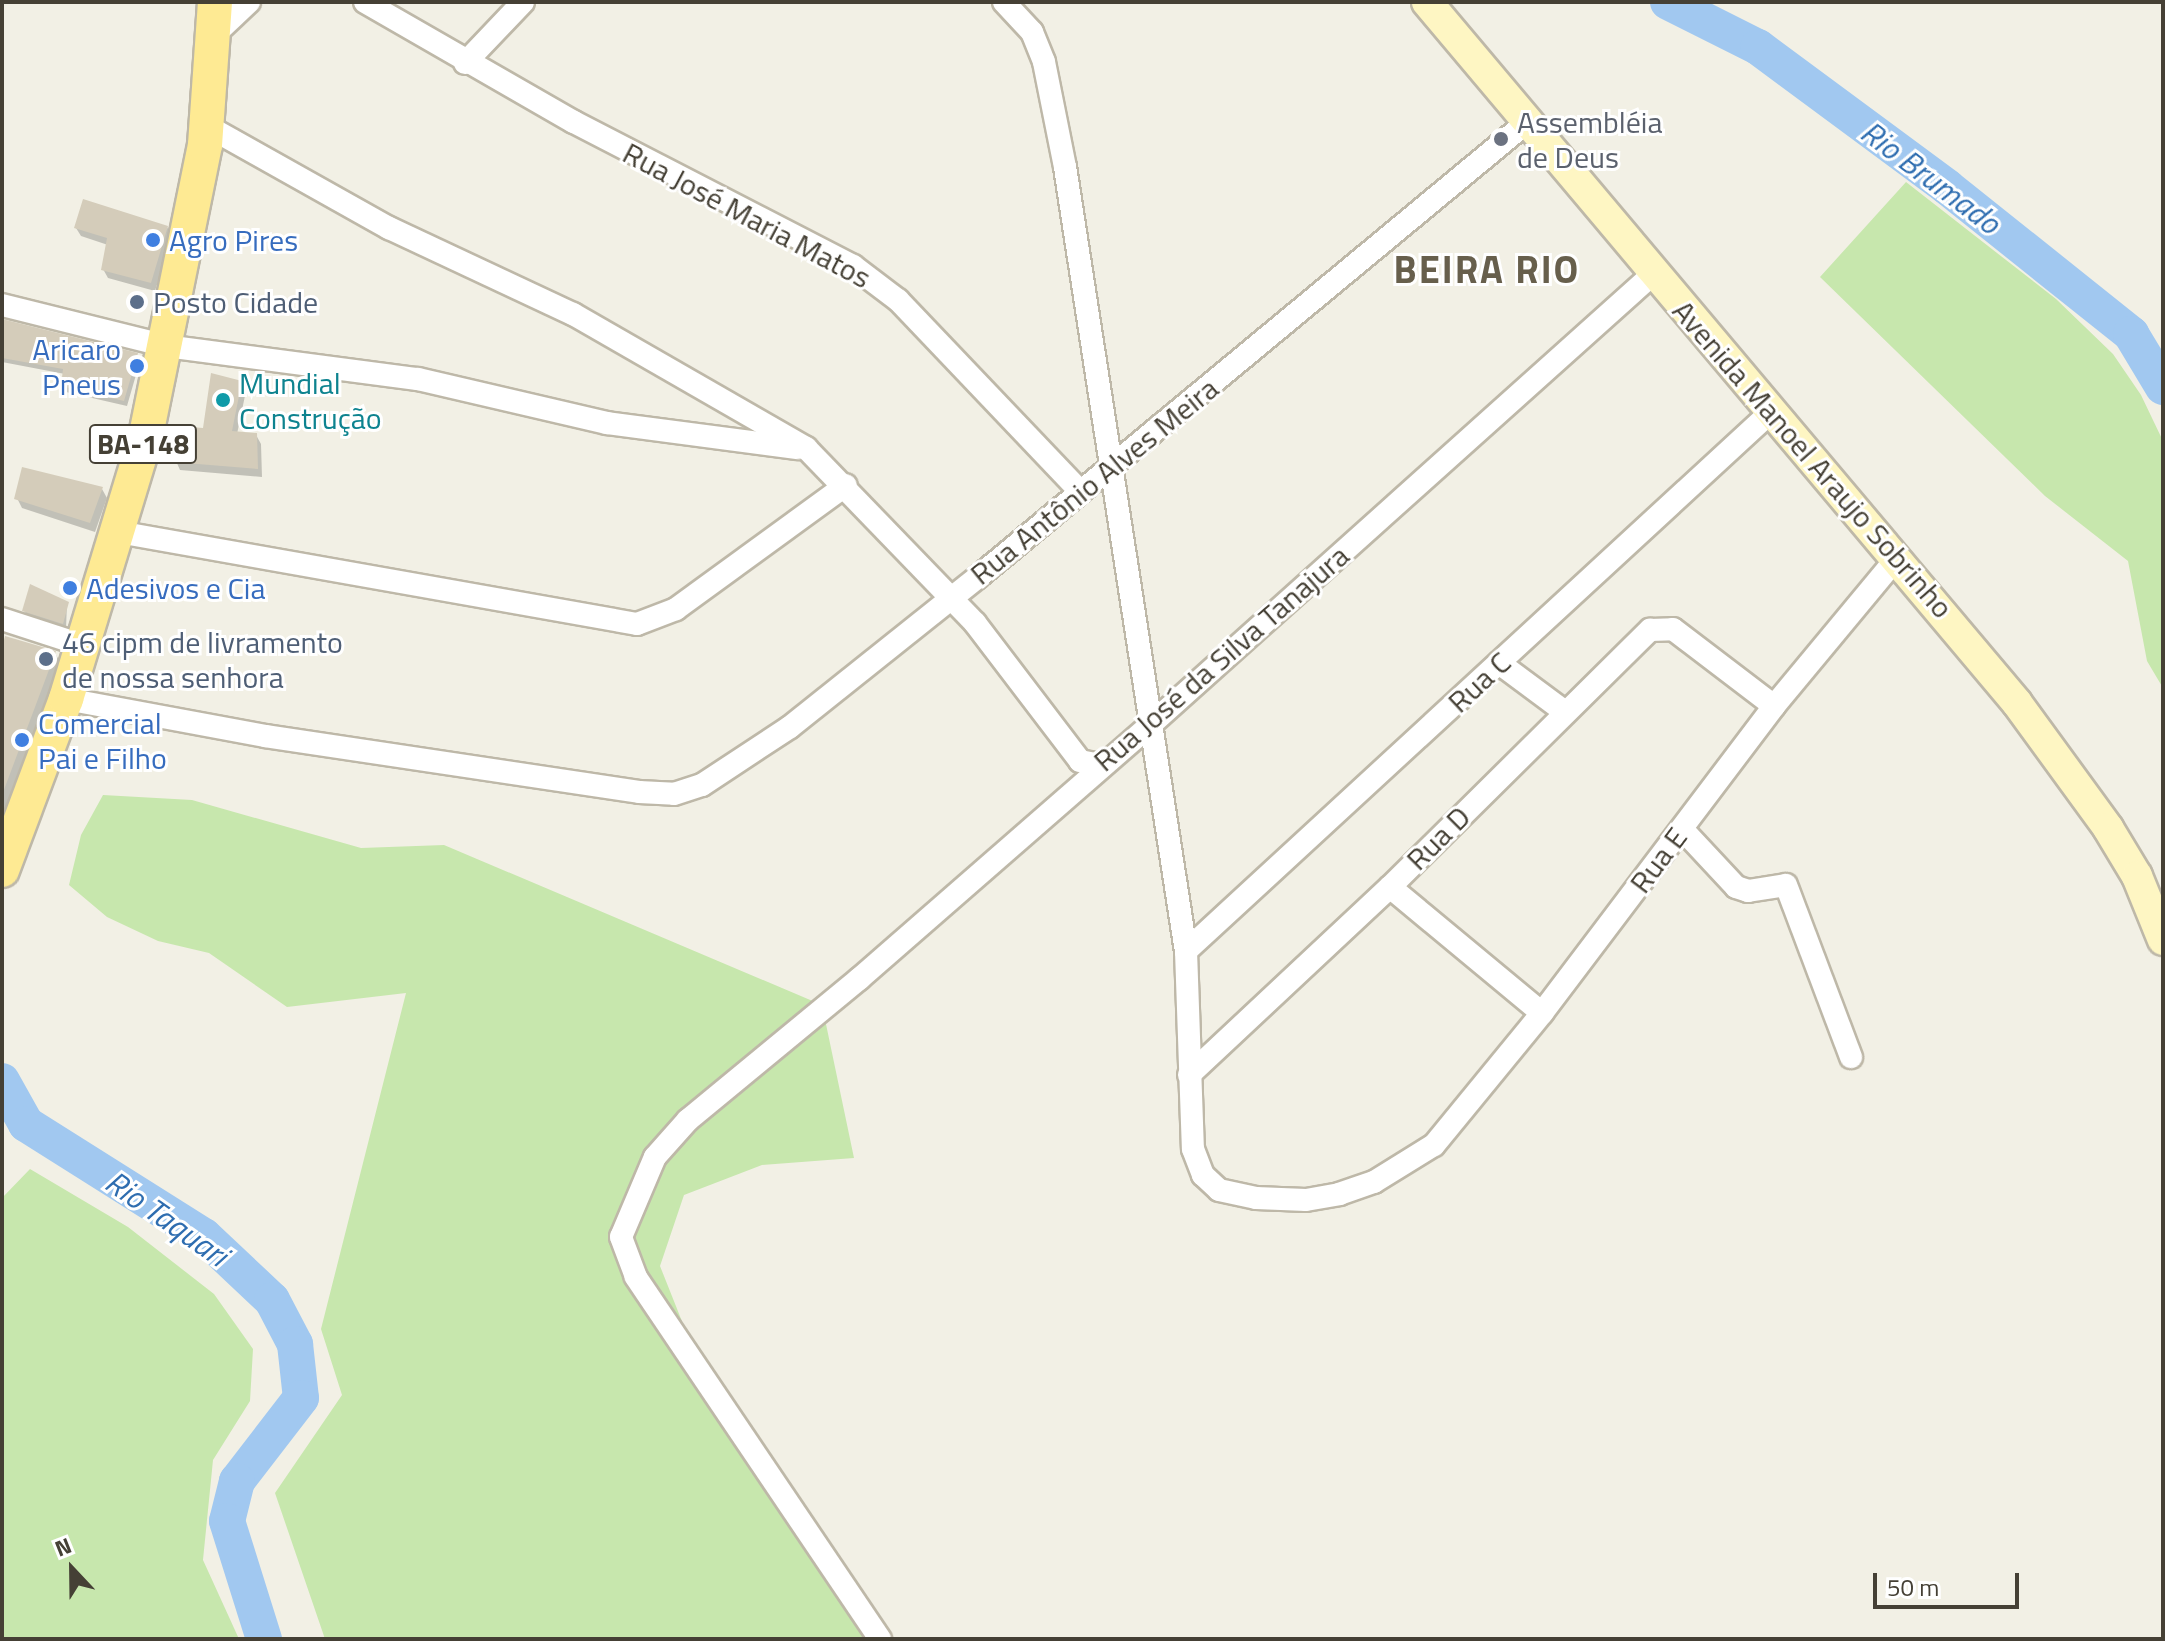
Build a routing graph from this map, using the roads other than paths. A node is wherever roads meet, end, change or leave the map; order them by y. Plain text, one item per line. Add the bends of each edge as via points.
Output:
1 (249, 2) edge
2 (365, 2) edge
3 (523, 2) edge
4 (1004, 2) edge
5 (1427, 2) edge
6 (214, 18) edge
7 (465, 63) junction
8 (1526, 123) junction
9 (207, 126) junction
10 (1654, 273) junction
11 (2, 305) edge
12 (166, 346) junction
13 (1771, 412) junction
14 (806, 448) junction
15 (1112, 465) junction
16 (846, 485) junction
17 (1080, 491) junction
18 (118, 532) junction
19 (1897, 558) junction
20 (951, 597) junction
21 (2, 619) edge
22 (82, 645) junction
23 (1499, 663) junction
24 (66, 699) junction
25 (1774, 706) junction
26 (1565, 712) junction
27 (1149, 726) junction
28 (1101, 765) junction
29 (1682, 829) junction
30 (2, 870) edge
31 (1390, 887) junction
32 (2163, 940) edge
33 (1186, 951) junction
34 (1542, 1013) junction
35 (1851, 1057) dead end
36 (1189, 1075) junction
37 (880, 1639) edge

1 - 6 street
2 - 7 street, Rua José Maria Matos
3 - 7 street
4 - 15 street via 1032,32 1051,88
5 - 8 street, Avenida Manoel Araujo Sobrinho
6 - 9 main road, BA-148
7 - 17 street, Rua José Maria Matos via 853,266 917,318
8 - 10 street, Avenida Manoel Araujo Sobrinho
8 - 15 street, Rua Antônio Alves Meira
9 - 12 main road, BA-148
9 - 14 street via 389,228 573,314
10 - 13 street, Avenida Manoel Araujo Sobrinho
10 - 27 street, Rua José da Silva Tanajura
11 - 12 street
12 - 14 street via 403,377 607,423
12 - 18 main road, BA-148
13 - 19 street, Avenida Manoel Araujo Sobrinho
13 - 23 street, Rua C
14 - 16 street
15 - 17 street, Rua Antônio Alves Meira
15 - 27 street
16 - 18 street via 676,609 637,624
16 - 20 street
17 - 20 street, Rua Antônio Alves Meira
18 - 22 main road, BA-148
19 - 25 street, Rua E
19 - 32 street, Avenida Manoel Araujo Sobrinho via 2070,770 2137,876
20 - 24 street, Rua Antônio Alves Meira via 732,769 674,794 265,736
20 - 28 street via 1080,761
21 - 22 street
22 - 24 main road, BA-148
23 - 26 street
23 - 33 street, Rua C
24 - 30 main road, BA-148
25 - 26 street, Rua D via 1673,629 1650,630
25 - 29 street, Rua E
26 - 31 street, Rua D
27 - 28 street, Rua José da Silva Tanajura
27 - 33 street
28 - 37 street, Rua José da Silva Tanajura via 688,1120 655,1157 621,1237 636,1277
29 - 34 street, Rua E
29 - 35 street via 1736,887 1748,891 1786,885
31 - 34 street
31 - 36 street, Rua D
33 - 36 street
34 - 36 street, Rua E via 1467,1109 1416,1160 1374,1182 1306,1200 1219,1190 1203,1175 1193,1149

